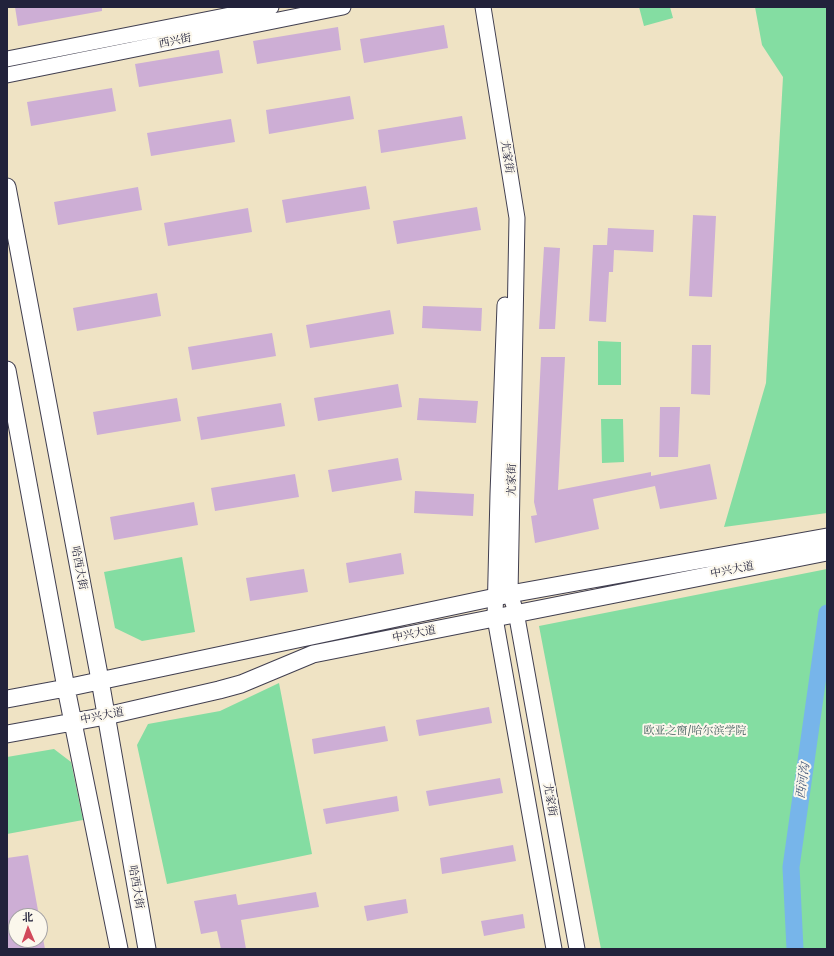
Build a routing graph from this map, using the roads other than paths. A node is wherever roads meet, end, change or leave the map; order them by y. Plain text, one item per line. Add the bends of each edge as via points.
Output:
1 (271, 7) edge
2 (343, 7) edge
3 (475, 7) edge
4 (483, 7) edge
5 (7, 59) edge
6 (7, 75) edge
7 (7, 187) edge
8 (7, 370) edge
9 (827, 537) edge
10 (803, 549) junction
11 (827, 552) edge
12 (503, 595) junction
13 (516, 612) junction
14 (495, 618) junction
15 (100, 680) junction
16 (66, 688) junction
17 (7, 698) edge
18 (106, 716) junction
19 (74, 721) junction
20 (7, 734) edge
21 (119, 949) edge
22 (147, 949) edge
23 (554, 949) edge
24 (577, 949) edge

1 - 5 main road, 西兴街
2 - 6 main road, 西兴街
3 - 12 main road, 尤家街 via 509,219 498,494
4 - 12 main road, 尤家街 via 517,218
7 - 15 main road, 哈西大街
8 - 16 main road
9 - 10 main road, 中兴大道
10 - 11 main road, 中兴大道
10 - 12 main road, 中兴大道
10 - 13 main road, 中兴大道
12 - 13 main road, 尤家街
12 - 14 main road, 尤家街
12 - 15 main road, 中兴大道
13 - 14 main road, 中兴大道
13 - 24 main road, 尤家街
14 - 18 main road, 中兴大道 via 313,654 240,684
14 - 23 main road, 尤家街
15 - 16 main road, 中兴大道
15 - 18 main road, 哈西大街
16 - 17 main road, 中兴大道
16 - 19 main road
18 - 19 main road, 中兴大道
18 - 22 main road, 哈西大街
19 - 20 main road, 中兴大道
19 - 21 main road

